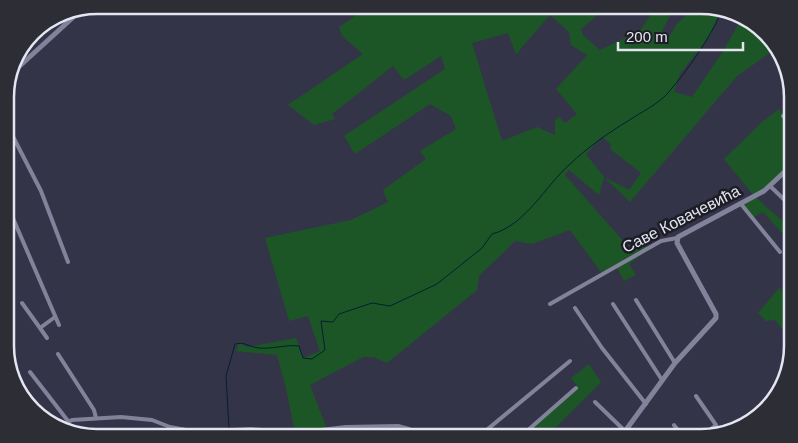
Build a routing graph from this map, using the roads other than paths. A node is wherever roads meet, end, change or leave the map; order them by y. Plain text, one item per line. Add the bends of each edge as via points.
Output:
1 (75, 17) edge
2 (20, 66) edge
3 (14, 139) edge
4 (784, 173) edge
5 (770, 186) junction
6 (784, 199) edge
7 (741, 204) junction
8 (14, 221) edge
9 (677, 238) junction
10 (780, 252) dead end
11 (68, 262) dead end
12 (636, 300) dead end
13 (22, 303) dead end
14 (550, 304) dead end
15 (613, 304) dead end
16 (575, 308) dead end
17 (55, 317) junction
18 (59, 325) dead end
19 (40, 328) junction
20 (48, 338) dead end
21 (58, 354) dead end
22 (570, 362) dead end
23 (675, 363) junction
24 (30, 372) dead end
25 (662, 380) junction
26 (576, 388) dead end
27 (696, 396) dead end
28 (595, 402) dead end
29 (646, 404) junction
30 (96, 418) junction
31 (68, 421) junction
32 (65, 423) edge
33 (674, 425) dead end
34 (181, 429) edge
35 (342, 429) edge
36 (407, 429) edge
37 (488, 429) edge
38 (529, 429) edge
39 (618, 429) edge
40 (627, 429) edge
41 (677, 429) edge
42 (712, 429) edge

1 - 2 street
3 - 11 street via 41,192
4 - 5 street, Саве Ковачевића
5 - 6 street
5 - 7 street, Саве Ковачевића
7 - 9 street, Саве Ковачевића
7 - 10 street
8 - 17 street
9 - 14 street, Саве Ковачевића via 661,240
9 - 23 street via 716,318
12 - 23 street
13 - 19 street
15 - 25 street
16 - 29 street
17 - 18 street
17 - 19 street
19 - 20 street
21 - 30 street
22 - 37 street
23 - 25 street
24 - 31 street
25 - 29 street
26 - 38 street
27 - 42 street via 716,425
28 - 39 street
29 - 40 street
30 - 31 street
30 - 34 street via 152,420
31 - 32 street
33 - 41 street
35 - 36 street via 377,426

